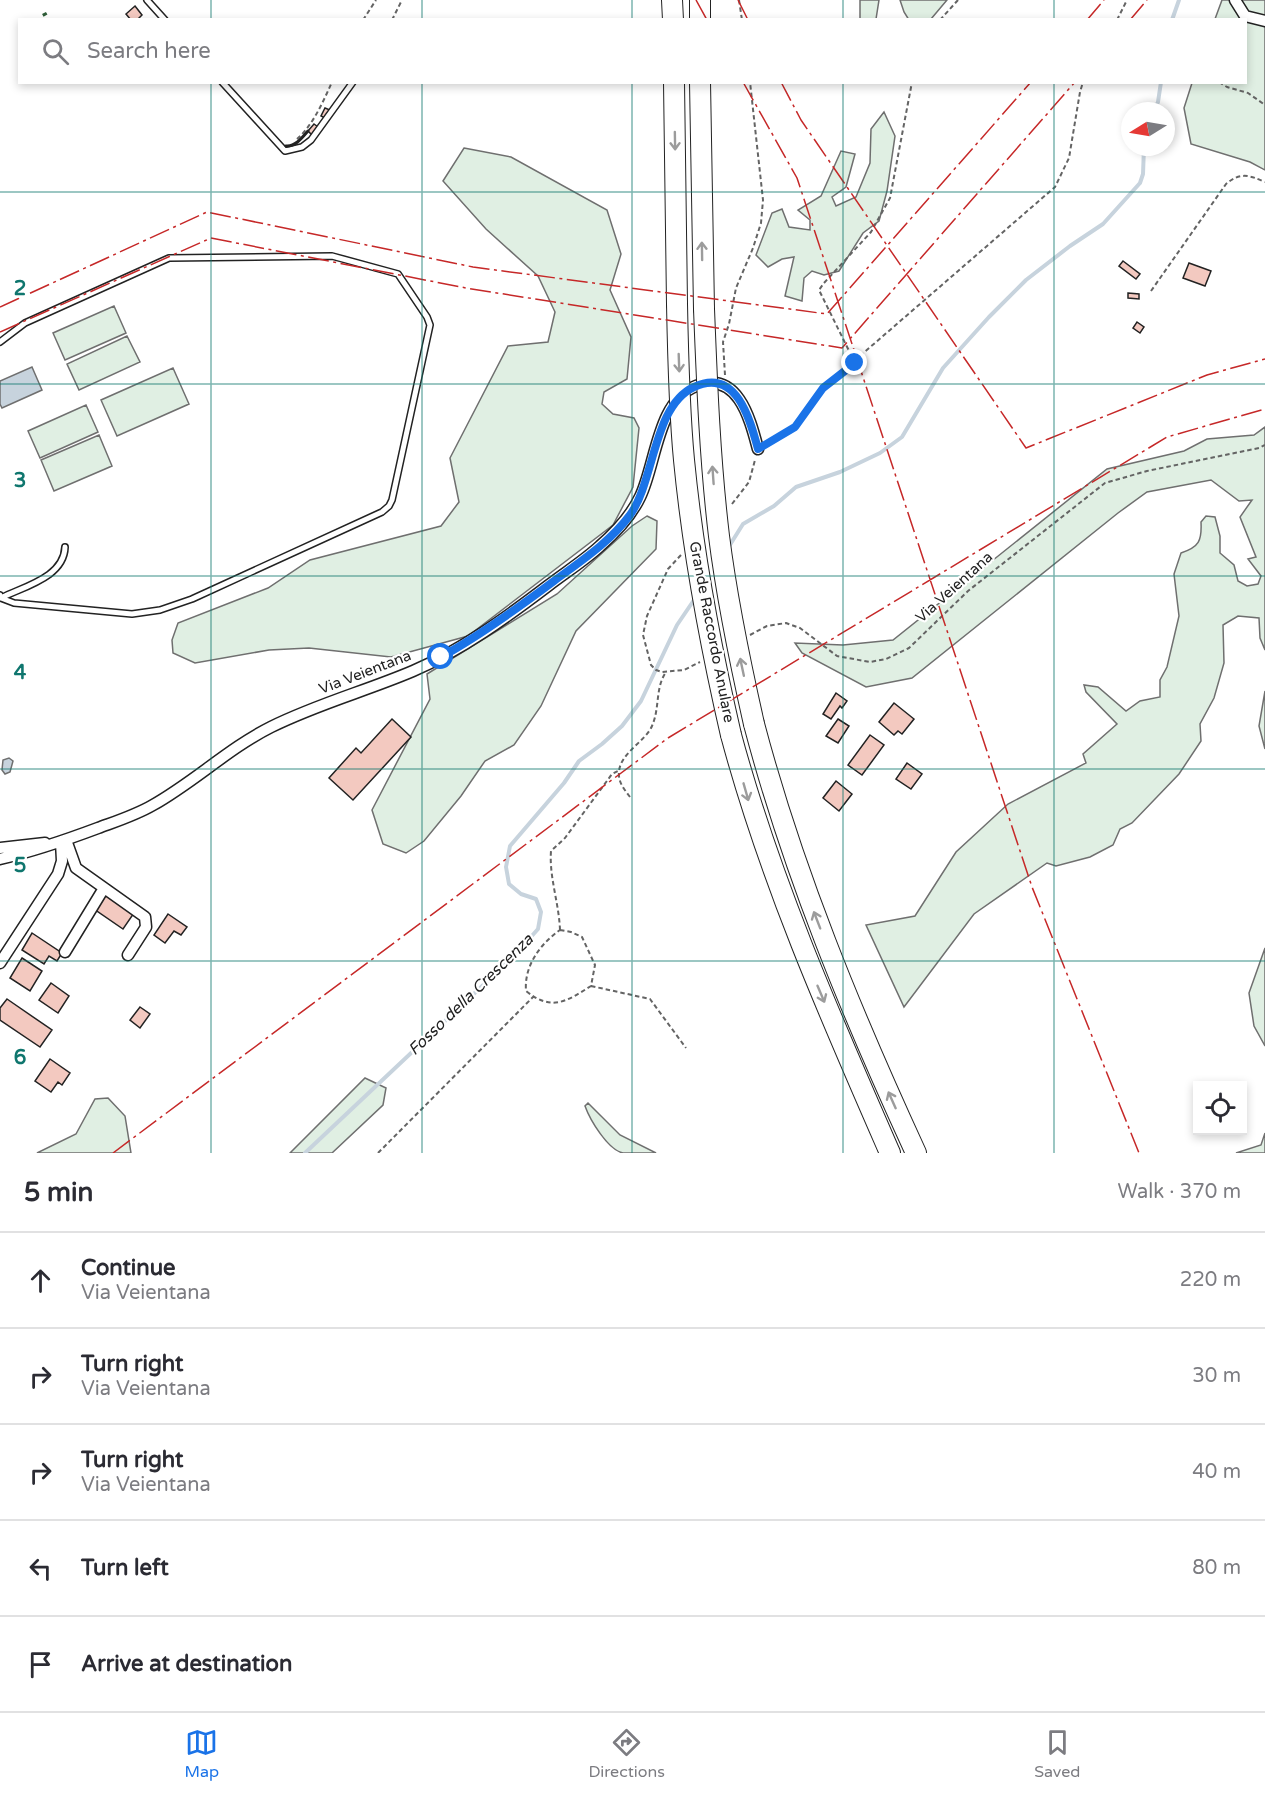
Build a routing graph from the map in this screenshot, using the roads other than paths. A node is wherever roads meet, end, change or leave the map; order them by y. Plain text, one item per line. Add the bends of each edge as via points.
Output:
1 (147, 0) edge
2 (672, 0) edge
3 (700, 0) edge
4 (1235, 0) edge
5 (163, 18) edge
6 (673, 18) edge
7 (700, 18) edge
8 (1265, 21) edge
9 (224, 84) edge
10 (353, 84) edge
11 (674, 84) edge
12 (700, 84) edge
13 (0, 342) edge
14 (758, 449) road end
15 (65, 547) dead end
16 (0, 597) edge
17 (64, 841) junction
18 (0, 848) edge
19 (0, 859) edge
20 (104, 888) junction
21 (65, 952) dead end
22 (128, 955) dead end
23 (0, 963) edge
24 (890, 1153) edge
25 (916, 1153) edge

1 - 5 lane
2 - 6 highway
3 - 7 highway
4 - 8 street via 1245,16
9 - 10 lane via 285,151 311,140
11 -> 24 highway, Grande Raccordo Anulare, bridge via 682,431 708,627 731,735 778,886
25 -> 12 highway, Grande Raccordo Anulare, bridge via 813,911 754,724 732,620 719,535 709,423
13 - 16 lane via 25,323 169,258 332,256 398,274 430,325 392,500 385,510 192,599 151,613 14,603
14 - 17 street, Via Veientana via 750,422 734,392 715,384 693,387 673,406 662,426 644,489 623,523 592,554 502,619 416,670 270,728 144,810
15 - 16 lane via 62,563 55,571
17 - 18 street, Via Veientana
17 - 19 street, Via Veientana
17 - 20 street via 76,868
17 - 23 street via 58,874
20 - 21 street
20 - 22 street via 145,917 146,927

